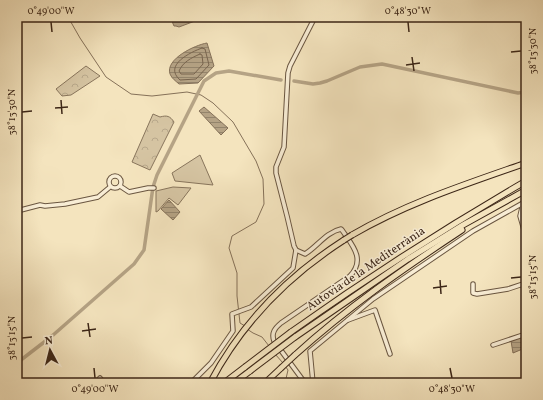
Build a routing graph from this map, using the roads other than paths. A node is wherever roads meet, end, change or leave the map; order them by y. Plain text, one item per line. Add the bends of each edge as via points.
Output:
1 (315, 17) edge
2 (526, 163) edge
3 (526, 181) edge
4 (120, 186) junction
5 (110, 187) junction
6 (153, 188) dead end
7 (526, 190) edge
8 (524, 202) edge
9 (495, 208) junction
10 (17, 211) edge
11 (526, 237) edge
12 (296, 250) junction
13 (473, 284) dead end
14 (526, 284) edge
15 (346, 322) junction
16 (526, 334) edge
17 (493, 345) dead end
18 (390, 354) dead end
19 (95, 383) edge
20 (104, 383) edge
21 (191, 383) edge
22 (210, 383) edge
23 (224, 383) edge
24 (234, 383) edge
25 (265, 383) edge
26 (305, 383) edge
27 (312, 383) edge

1 - 12 street via 288,72 284,147 276,167
2 - 22 highway, bridge via 425,199 374,222 344,240 288,282 251,321 230,349
3 - 23 highway, Autovia de la Mediterrània, bridge via 396,260 291,332
4 - 5 street
4 - 5 street via 120,178 114,176 109,180
4 - 6 street via 129,192
5 - 10 street via 98,197
7 - 9 highway, Autovia de la Mediterrània
8 - 11 street via 520,216
8 - 15 street via 467,235 373,299
9 - 24 highway, Autovia de la Mediterrània, bridge via 408,259 295,337
9 - 25 highway, bridge via 375,289 341,315
12 - 21 street via 293,268 251,307 232,314 233,331 211,363
12 - 26 street via 305,254 331,233 341,229 358,258 358,265 350,276 275,328 274,341
13 - 14 street via 473,293 477,294
15 - 18 street via 375,310
15 - 27 street via 310,350
16 - 17 street
19 - 20 street via 100,378

